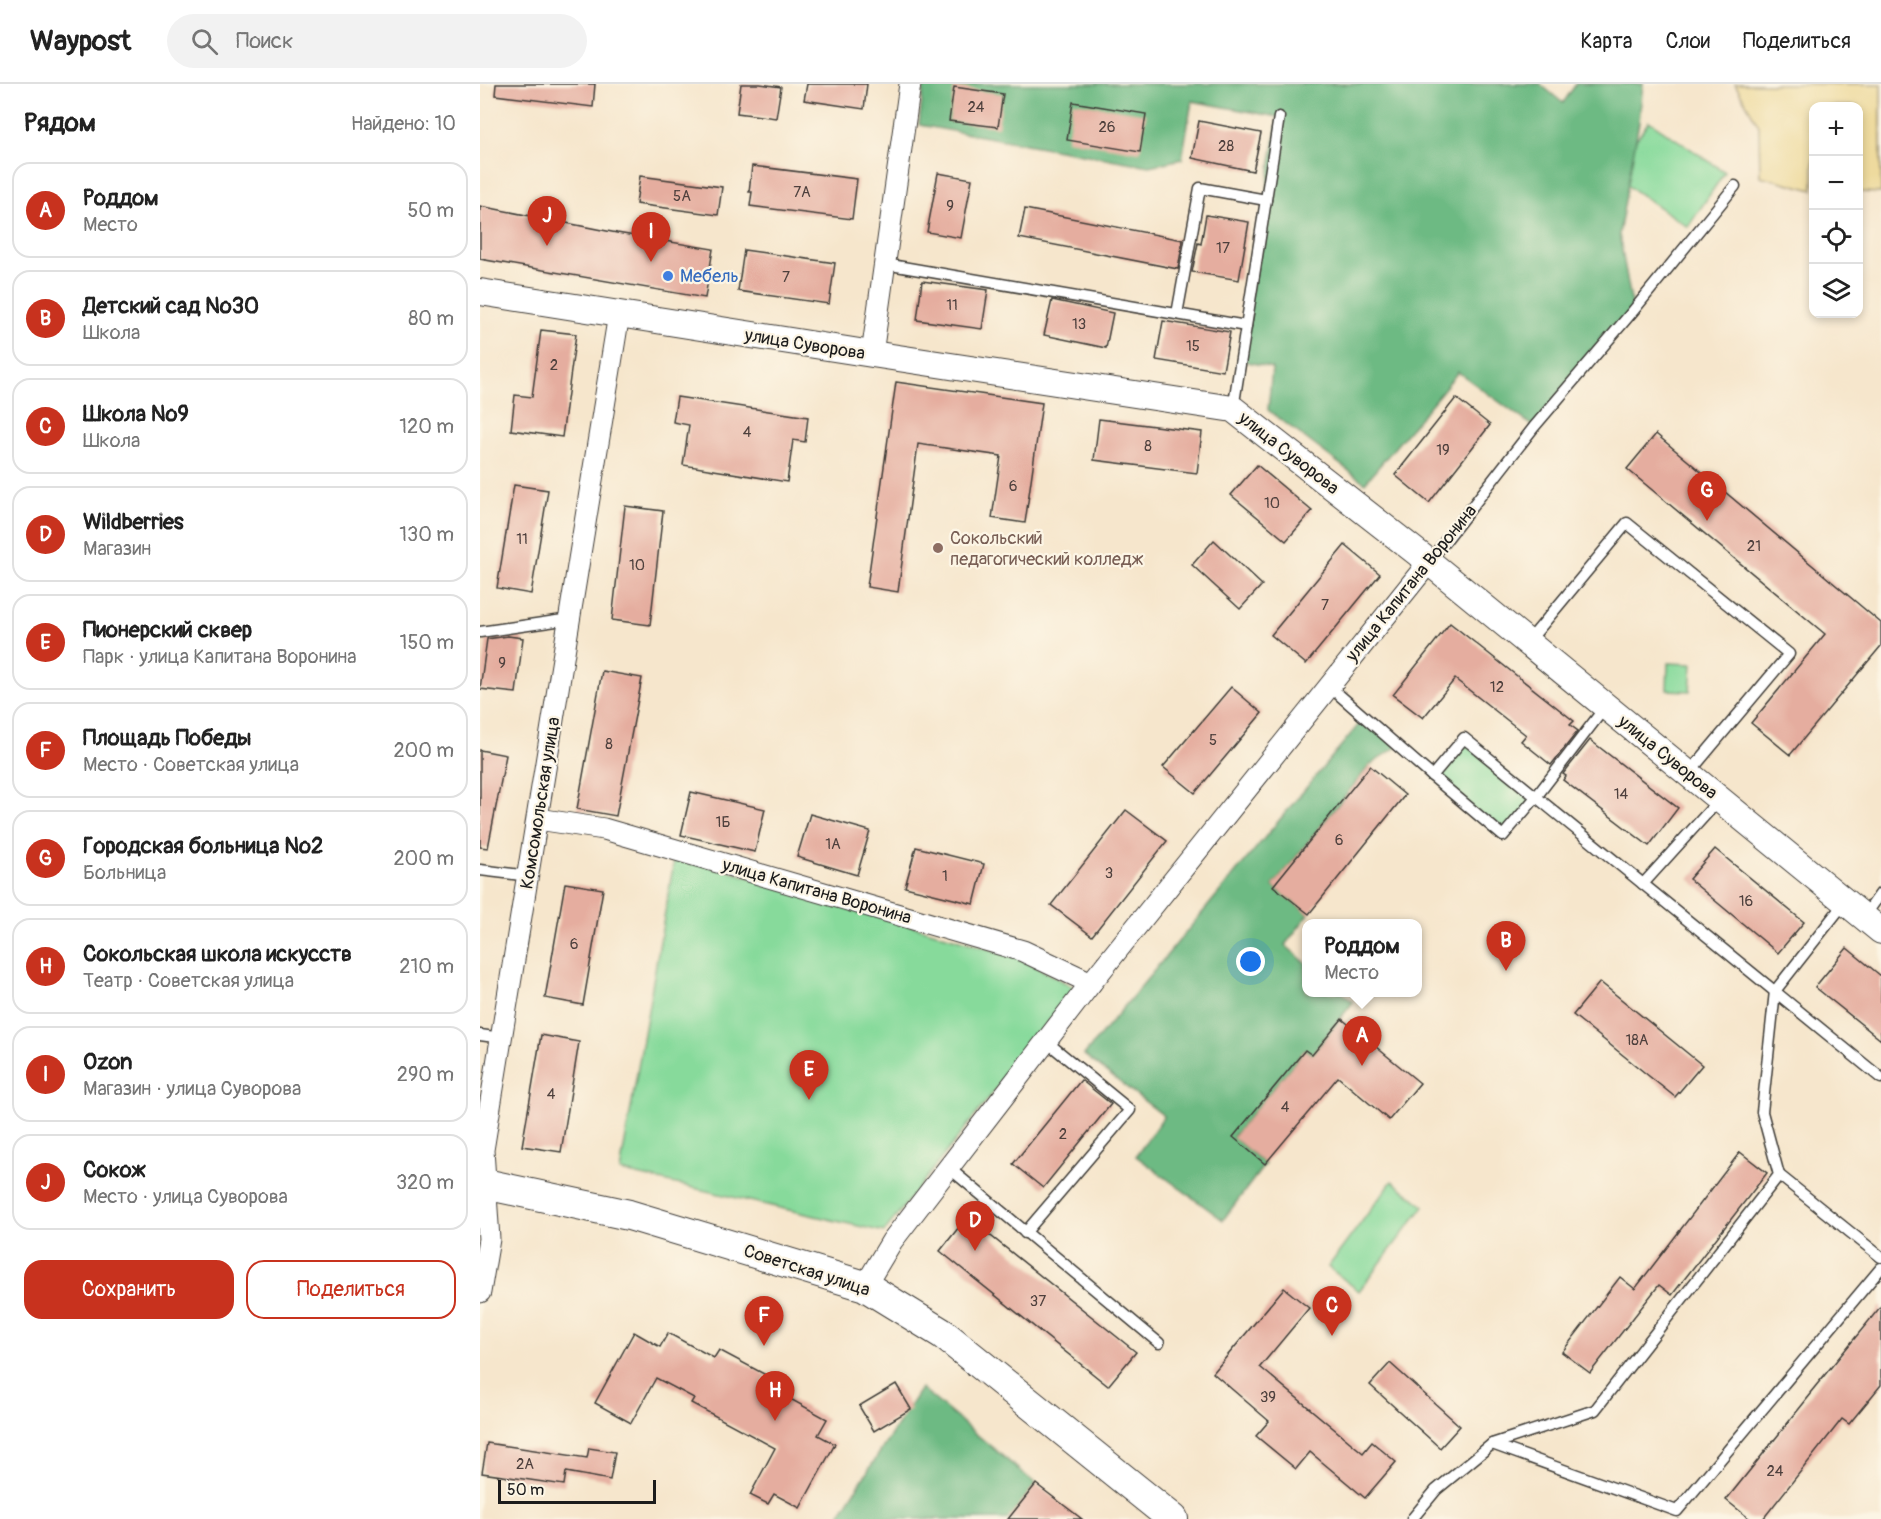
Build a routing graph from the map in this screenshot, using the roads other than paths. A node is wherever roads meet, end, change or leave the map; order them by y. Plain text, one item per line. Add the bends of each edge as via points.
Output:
1 (910, 84) edge
2 (1279, 117) dead end
3 (1735, 186) dead end
4 (1266, 200) junction
5 (885, 264) junction
6 (480, 292) edge
7 (620, 314) junction
8 (1177, 314) junction
9 (1246, 326) junction
10 (872, 354) junction
11 (1233, 409) junction
12 (1429, 562) junction
13 (570, 619) junction
14 (480, 632) edge
15 (1527, 642) junction
16 (1329, 686) junction
17 (1606, 706) junction
18 (1689, 773) junction
19 (1432, 776) junction
20 (1536, 797) junction
21 (1720, 799) junction
22 (538, 819) junction
23 (480, 870) edge
24 (529, 876) junction
25 (1643, 884) junction
26 (1881, 893) edge
27 (1863, 916) edge
28 (1091, 983) junction
29 (1775, 992) junction
30 (480, 1035) edge
31 (502, 1038) junction
32 (1047, 1042) junction
33 (1881, 1078) edge
34 (949, 1168) junction
35 (1779, 1175) junction
36 (483, 1183) edge
37 (1025, 1233) junction
38 (1881, 1257) edge
39 (1881, 1268) edge
40 (865, 1286) junction
41 (480, 1292) edge
42 (1159, 1343) dead end
43 (1491, 1444) junction
44 (1173, 1519) edge
45 (1412, 1519) edge

1 - 5 street
2 - 4 lane
3 - 12 lane, улица Капитана Воронина via 1534,428
4 - 8 lane via 1200,188
4 - 9 lane
5 - 8 lane
5 - 10 street
6 - 7 street, улица Суворова
7 - 10 street, улица Суворова
7 - 13 street, Комсомольская улица
8 - 9 lane
9 - 11 lane
10 - 11 street, улица Суворова
11 - 12 street, улица Суворова
12 - 15 street, улица Суворова
12 - 16 street, улица Капитана Воронина
13 - 14 lane
13 - 22 street, Комсомольская улица
15 - 17 street, улица Суворова
15 - 18 lane via 1627,523 1789,654
16 - 19 lane
16 - 28 street, улица Капитана Воронина
17 - 18 street, улица Суворова
17 - 20 lane
18 - 21 street, улица Суворова
19 - 20 lane via 1464,738
19 - 20 lane via 1503,836
20 - 25 lane
21 - 25 lane
21 - 27 street, улица Суворова
22 - 24 street, Комсомольская улица
22 - 28 street, улица Капитана Воронина via 604,829 1023,951
23 - 24 lane
24 - 31 street, Комсомольская улица
25 - 29 lane
26 - 27 lane
27 - 29 lane
28 - 32 street, улица Капитана Воронина
29 - 33 lane
29 - 35 lane via 1762,1112
30 - 31 lane
31 - 36 street, Комсомольская улица via 483,1150
32 - 34 street, улица Капитана Воронина
32 - 37 lane via 1130,1110
34 - 37 lane
34 - 40 street, улица Капитана Воронина via 892,1241
35 - 38 lane
35 - 43 lane via 1595,1410
36 - 40 main road, Советская улица via 629,1215
36 - 41 street, Комсомольская улица via 489,1239
37 - 42 lane
39 - 43 lane via 1677,1511
40 - 44 main road, Советская улица via 943,1334
43 - 45 lane via 1436,1490

